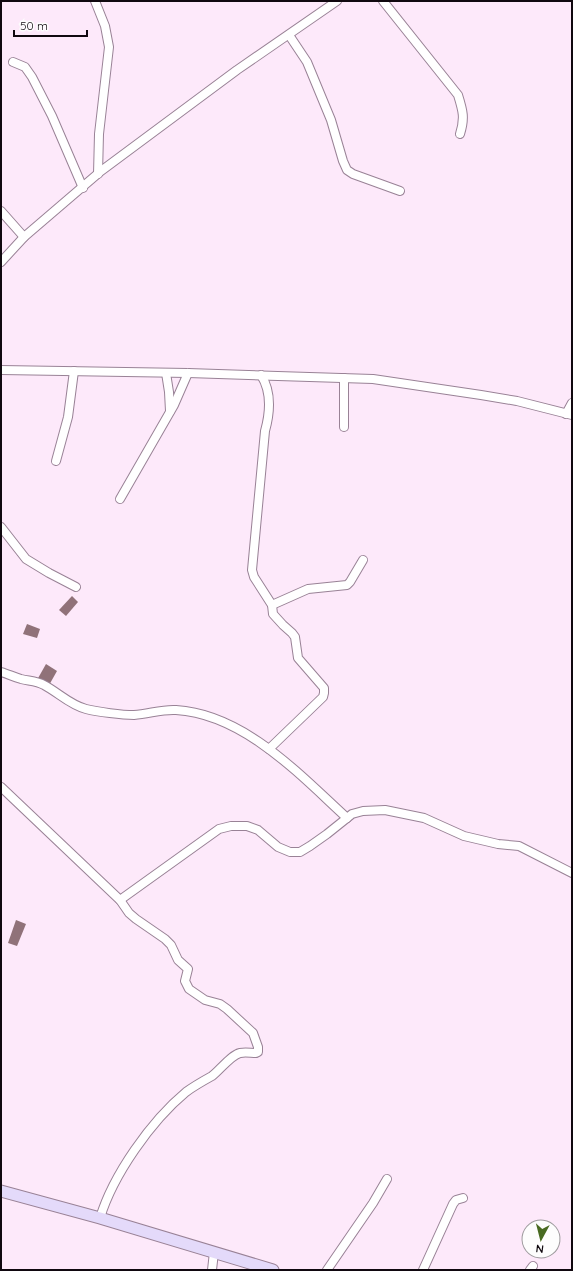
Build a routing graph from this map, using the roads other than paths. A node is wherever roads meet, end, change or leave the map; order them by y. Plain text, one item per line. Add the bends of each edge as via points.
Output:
1 (95, 1) edge
2 (337, 1) edge
3 (383, 1) edge
4 (289, 35) junction
5 (13, 62) dead end
6 (460, 134) dead end
7 (98, 174) junction
8 (83, 188) junction
9 (400, 191) dead end
10 (1, 211) edge
11 (24, 237) junction
12 (1, 262) edge
13 (1, 370) edge
14 (74, 371) junction
15 (166, 372) junction
16 (188, 373) junction
17 (261, 375) junction
18 (344, 378) junction
19 (572, 403) edge
20 (170, 411) junction
21 (569, 415) edge
22 (344, 427) dead end
23 (56, 461) dead end
24 (120, 499) dead end
25 (1, 527) edge
26 (363, 560) dead end
27 (76, 587) dead end
28 (272, 605) junction
29 (1, 672) edge
30 (269, 749) junction
31 (1, 787) edge
32 (347, 818) junction
33 (572, 873) edge
34 (120, 900) junction
35 (387, 1179) dead end
36 (1, 1191) edge
37 (463, 1198) dead end
38 (100, 1218) junction
39 (214, 1252) junction
40 (212, 1270) edge
41 (273, 1270) edge
42 (327, 1270) edge
43 (423, 1270) edge

1 - 7 street via 105,26 109,47 99,134
2 - 4 street
3 - 6 street via 458,95 464,124
4 - 7 street via 237,70
4 - 9 street via 307,62 331,120 347,170
5 - 8 street via 25,67 32,77
7 - 8 street
8 - 11 street
10 - 11 street
11 - 12 street
13 - 14 street
14 - 15 street
14 - 23 street via 68,417
15 - 16 street
15 - 20 street
16 - 17 street
16 - 20 street
17 - 18 street
17 - 28 street via 268,392 269,417 265,431 251,564 254,577
18 - 21 street via 481,395
18 - 22 street
19 - 21 street
20 - 24 street
25 - 27 street via 26,559
26 - 28 street via 347,584 308,589
28 - 30 street via 273,614 295,637 298,658 324,688 324,693 323,697
29 - 30 street via 45,685 67,701 88,710 133,715 177,710 213,717
30 - 32 street
31 - 34 street
32 - 33 street via 352,814 374,809 424,818 464,836 519,846
32 - 34 street via 300,852 290,852 278,847 258,830 247,826 219,829
34 - 38 street via 136,919 171,945 178,960 188,969 186,981 189,989 205,1000 227,1009 253,1033 258,1050 256,1053 238,1054 220,1070 184,1094 151,1127 113,1184
35 - 42 street
36 - 38 main road
37 - 43 street via 453,1204
38 - 39 main road
39 - 40 street
39 - 41 main road

